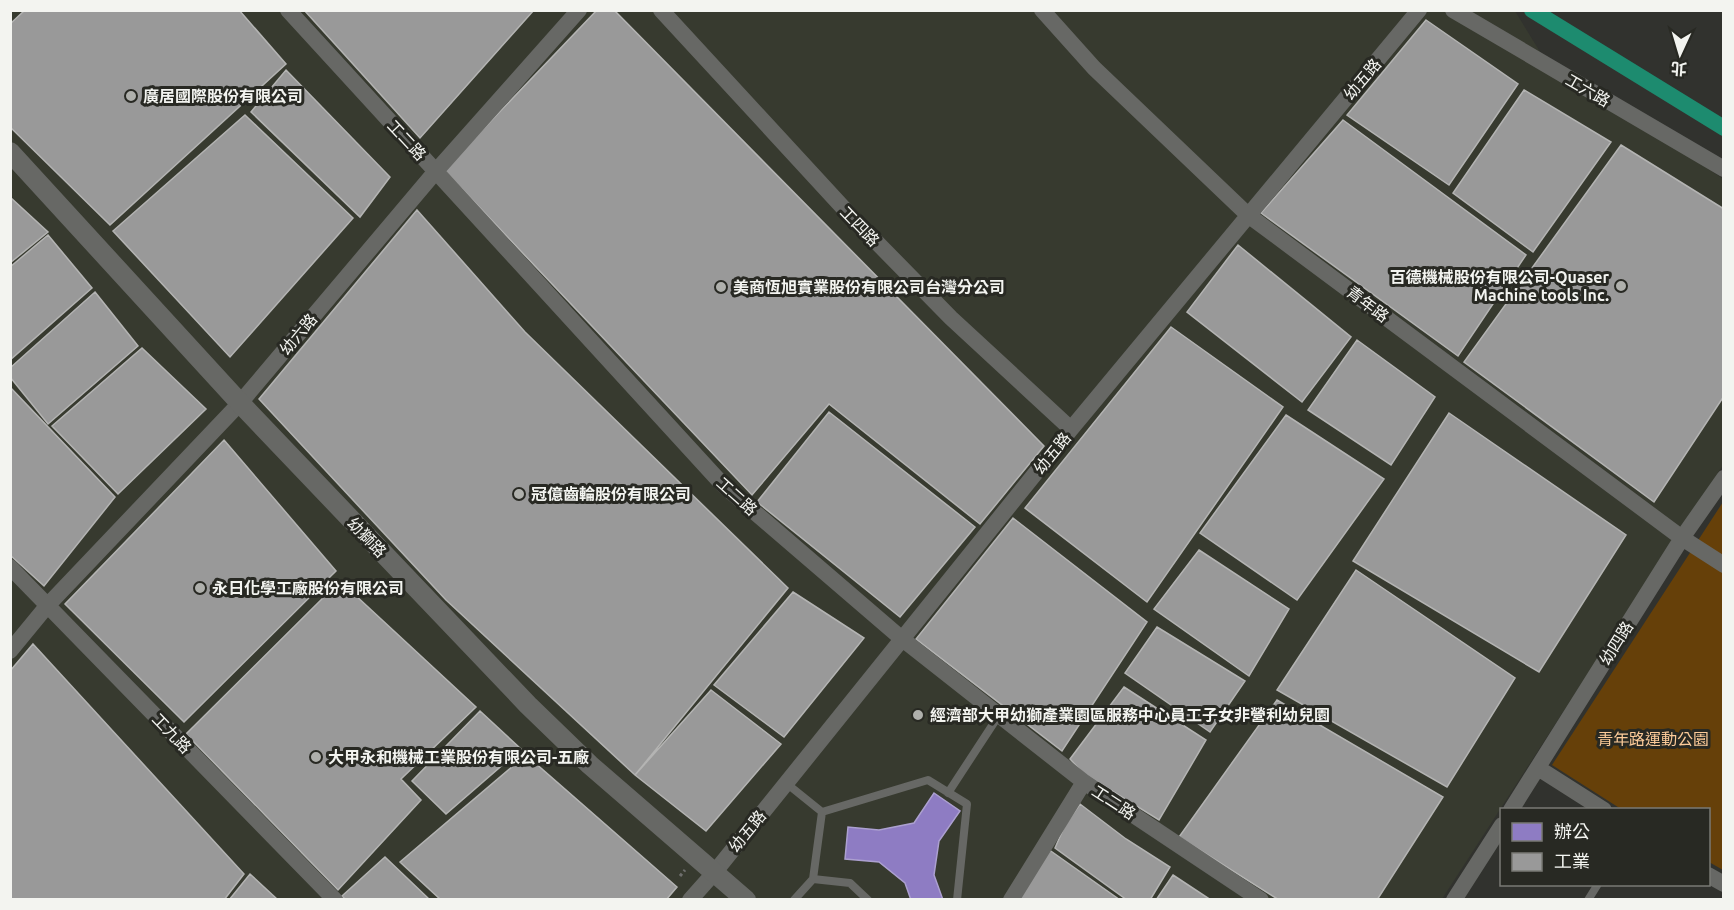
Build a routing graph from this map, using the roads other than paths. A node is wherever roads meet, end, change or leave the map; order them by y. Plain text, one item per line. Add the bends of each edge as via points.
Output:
1 (288, 10) edge
2 (579, 10) edge
3 (661, 10) edge
4 (1042, 10) edge
5 (1419, 10) edge
6 (1453, 10) edge
7 (10, 152) edge
8 (1724, 169) edge
9 (436, 171) junction
10 (1248, 215) junction
11 (240, 403) junction
12 (1071, 429) junction
13 (1724, 478) edge
14 (1683, 538) junction
15 (1724, 565) edge
16 (10, 567) edge
17 (47, 606) junction
18 (901, 638) junction
19 (10, 651) edge
20 (999, 715) junction
21 (1538, 768) junction
22 (786, 783) junction
23 (1084, 783) junction
24 (948, 793) junction
25 (1512, 808) edge
26 (1601, 808) edge
27 (822, 812) junction
28 (1500, 828) edge
29 (714, 873) junction
30 (1710, 876) edge
31 (813, 879) junction
32 (1724, 884) edge
33 (1597, 886) edge
34 (335, 900) edge
35 (690, 900) edge
36 (746, 900) edge
37 (794, 900) edge
38 (868, 900) edge
39 (957, 900) edge
40 (1011, 900) edge
41 (1261, 900) edge
42 (1454, 900) edge
43 (1588, 900) edge

1 - 9 street, 工二路
2 - 9 street, 幼六路
3 - 12 street, 工四路 via 848,213 951,318
4 - 10 street, 青年路 via 1094,68
5 - 10 street, 幼五路
6 - 8 street, 工六路
7 - 11 street, 幼獅路
9 - 11 street, 幼六路
9 - 18 street, 工二路 via 723,485
10 - 12 street, 幼五路
10 - 14 street, 青年路
11 - 17 street, 幼六路
11 - 29 street, 幼獅路 via 528,705
12 - 18 street, 幼五路
13 - 14 street, 幼四路
14 - 15 street, 青年路
14 - 21 street, 幼四路
16 - 17 street, 工九路
17 - 19 street, 幼六路
17 - 34 street, 工九路
18 - 20 street, 工二路
18 - 22 street, 幼五路
20 - 23 street, 工二路
20 - 24 lane
21 - 25 street, 幼四路
21 - 26 street
22 - 27 lane
22 - 29 street, 幼五路
23 - 40 street
23 - 41 street, 工二路
24 - 27 lane via 928,780
24 - 39 lane via 967,804
27 - 31 lane
28 - 42 street
29 - 35 street, 幼五路
29 - 36 street, 幼獅路
30 - 32 street
31 - 37 lane
31 - 38 lane via 850,883
33 - 43 lane

